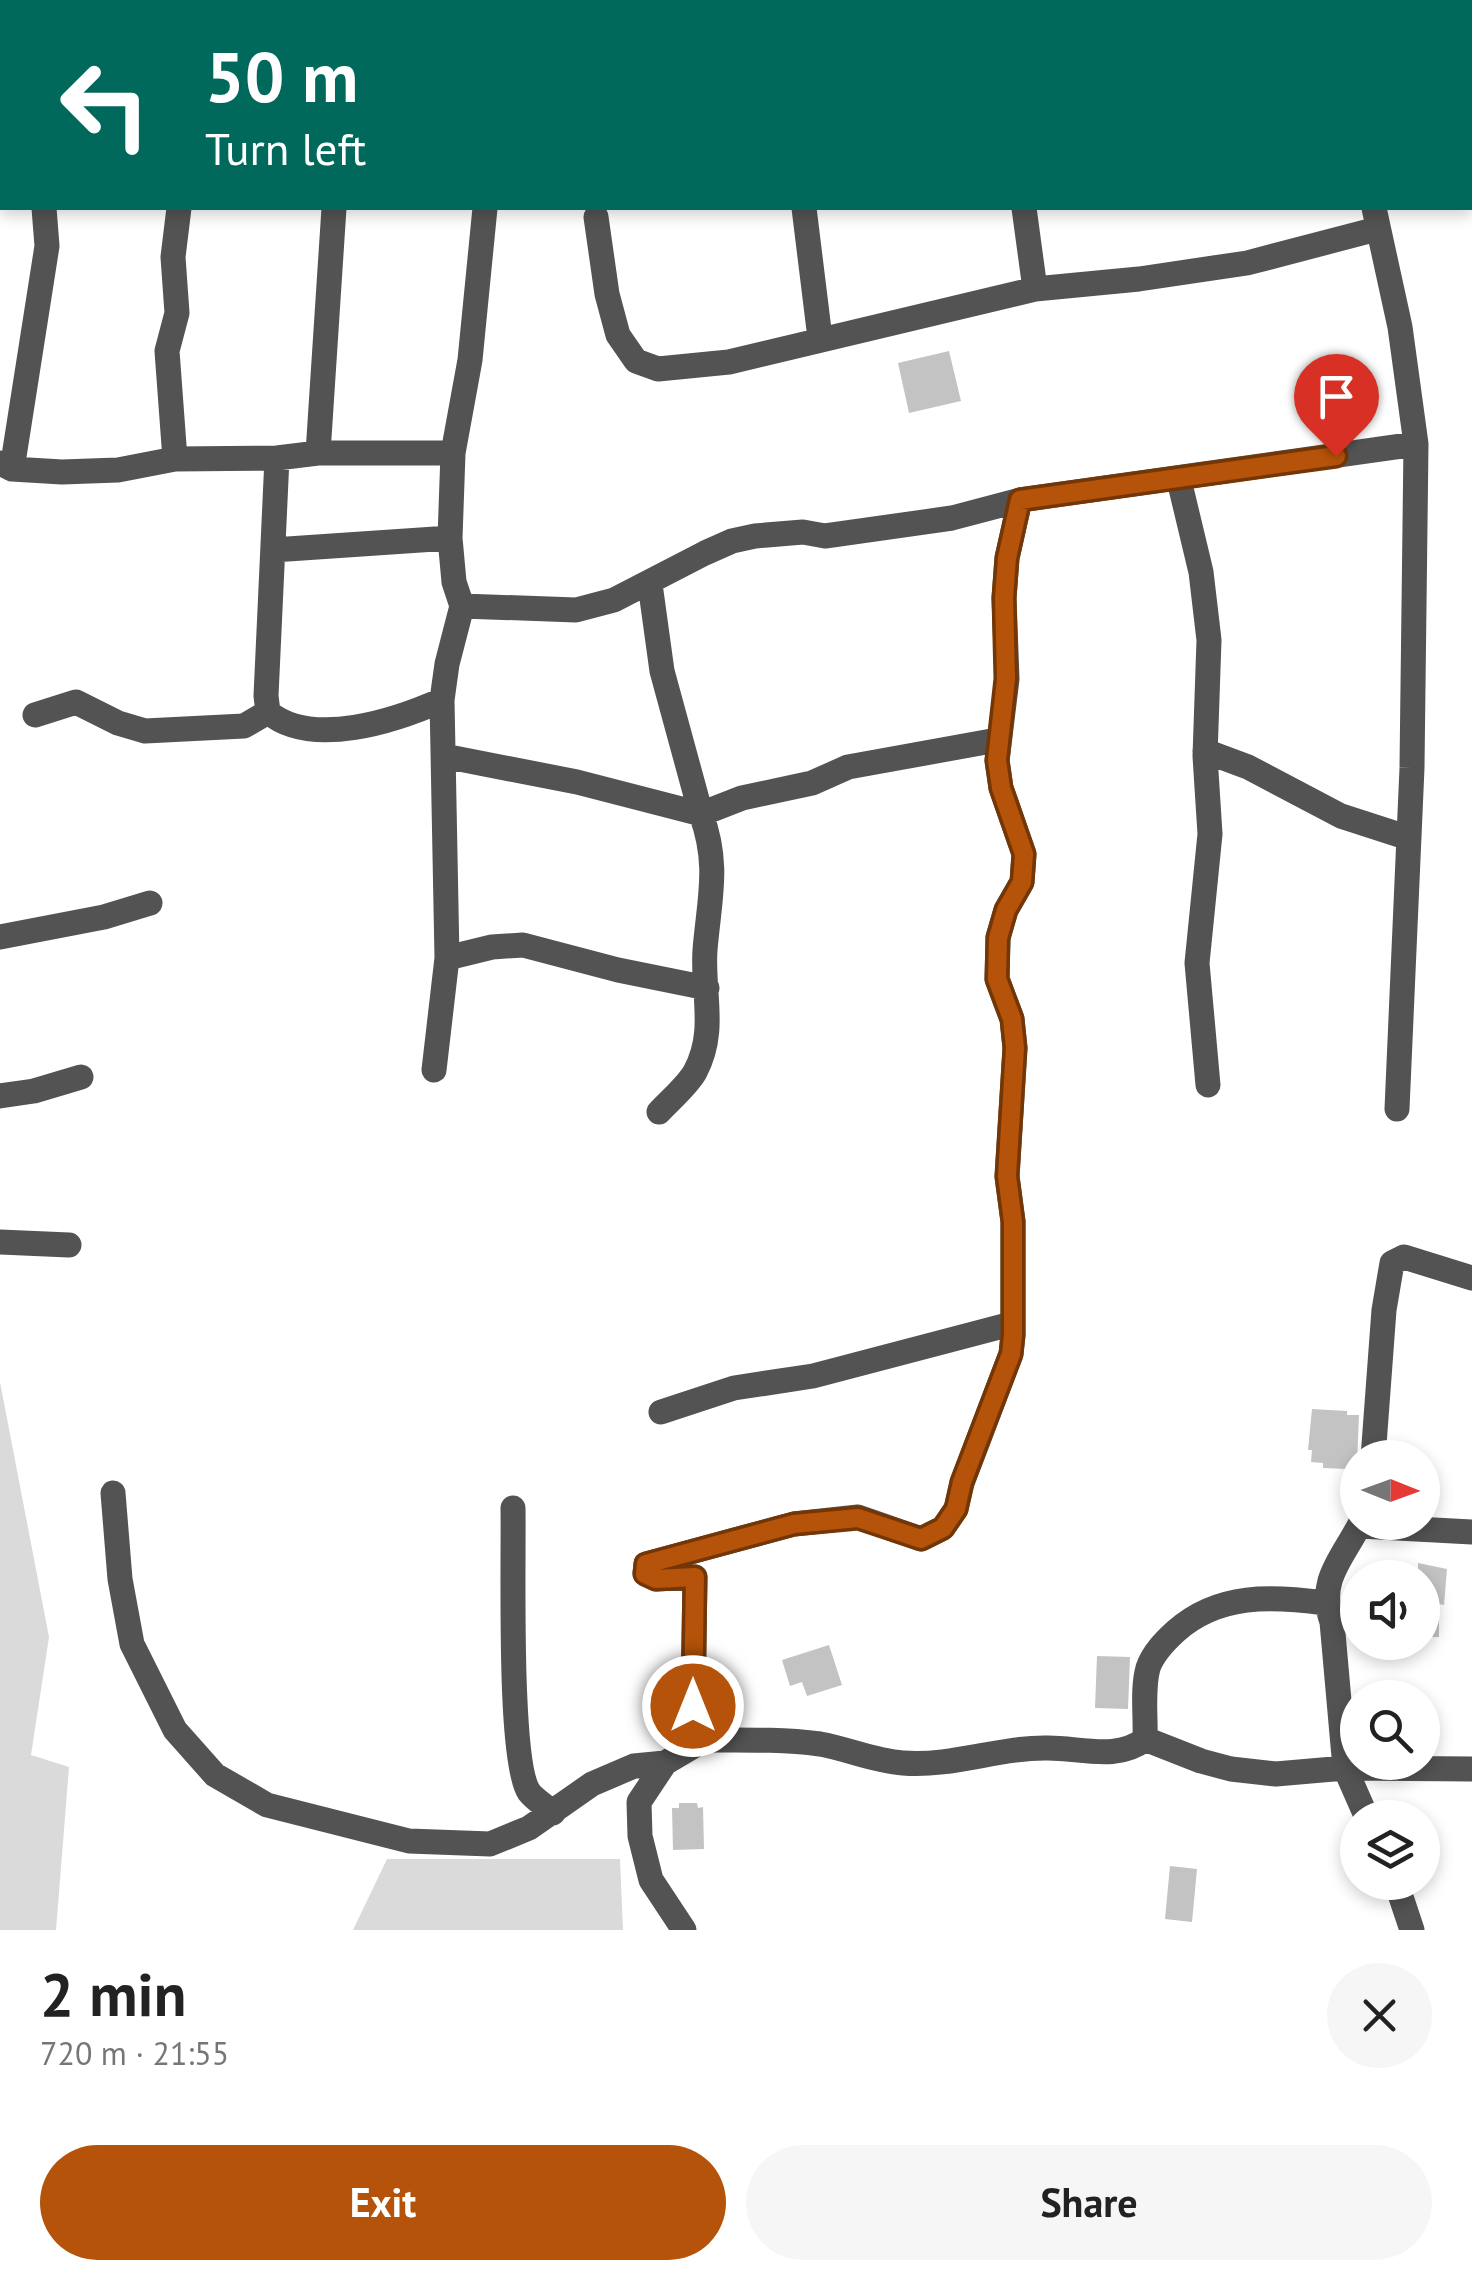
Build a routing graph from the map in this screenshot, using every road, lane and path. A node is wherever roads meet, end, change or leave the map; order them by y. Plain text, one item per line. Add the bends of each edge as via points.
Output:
1 (44, 210) edge
2 (180, 210) edge
3 (334, 210) edge
4 (485, 210) edge
5 (804, 210) edge
6 (1024, 210) edge
7 (596, 216) dead end
8 (1376, 218) edge
9 (1035, 289) junction
10 (820, 338) junction
11 (1416, 444) junction
12 (318, 453) junction
13 (453, 453) junction
14 (278, 458) junction
15 (175, 459) junction
16 (6, 466) edge
17 (1179, 480) junction
18 (1020, 500) junction
19 (450, 538) junction
20 (273, 550) junction
21 (650, 584) junction
22 (462, 606) junction
23 (442, 700) junction
24 (268, 712) junction
25 (35, 715) dead end
26 (997, 740) junction
27 (1205, 751) junction
28 (444, 756) junction
29 (701, 814) junction
30 (1409, 838) junction
31 (150, 904) dead end
32 (0, 937) edge
33 (447, 958) junction
34 (707, 988) junction
35 (434, 1070) dead end
36 (81, 1076) dead end
37 (1208, 1085) dead end
38 (0, 1096) edge
39 (1397, 1109) dead end
40 (659, 1112) dead end
41 (0, 1242) edge
42 (69, 1245) dead end
43 (1472, 1278) edge
44 (1010, 1324) junction
45 (661, 1412) dead end
46 (1374, 1440) edge
47 (113, 1493) dead end
48 (513, 1508) dead end
49 (1440, 1530) edge
50 (1472, 1532) edge
51 (1351, 1540) edge
52 (1325, 1602) junction
53 (1340, 1705) edge
54 (1145, 1739) junction
55 (704, 1740) junction
56 (664, 1764) junction
57 (1340, 1769) edge
58 (1440, 1769) edge
59 (1472, 1769) edge
60 (552, 1812) junction
61 (1402, 1900) edge
62 (684, 1930) edge
63 (1412, 1930) edge

1 - 16 street via 47,246
2 - 15 street via 173,257 176,313 167,351
3 - 12 street
4 - 13 street
5 - 10 street
6 - 9 street
7 - 10 street via 618,336 636,360 658,369 695,368
8 - 9 street via 1247,264
8 - 11 street
9 - 10 street
11 - 17 street
11 - 30 street
12 - 13 street
12 - 14 street
13 - 19 street
14 - 15 street
14 - 20 street
15 - 16 street via 118,470
17 - 18 street
17 - 27 street via 1208,640
18 - 21 street via 861,531 744,539
18 - 26 street via 1007,558 1006,679
19 - 20 street
19 - 22 street
20 - 24 street
21 - 22 street via 576,610
21 - 29 street via 662,670
22 - 23 street
23 - 24 street via 359,727 312,728
23 - 28 street
24 - 25 street via 244,726 173,732 118,724 76,702
26 - 29 street via 848,767 812,784
26 - 44 street via 1001,788 1024,854 1022,882 998,938 997,979 1015,1048 1007,1176 1014,1236
27 - 30 street via 1341,816
27 - 37 street via 1210,834 1198,963
28 - 29 street
28 - 33 street
29 - 34 street via 714,886
30 - 39 street
31 - 32 street
33 - 34 street via 523,945
33 - 35 street
34 - 40 street via 710,1011 694,1073
36 - 38 street
41 - 42 street
43 - 46 street via 1404,1257 1392,1263
44 - 45 street via 813,1376 734,1388
44 - 55 street via 1011,1354 956,1509 943,1528 921,1539 858,1518 794,1524 646,1564 645,1574 656,1579 695,1577 693,1706
47 - 60 street via 132,1644 175,1730 215,1775 267,1805 409,1841 490,1844
48 - 60 street via 521,1764 529,1792
49 - 50 street
51 - 52 street via 1334,1566
52 - 53 street
52 - 54 street via 1274,1596 1232,1601 1189,1620 1148,1668
54 - 55 street via 1120,1752 1044,1747 960,1762 902,1763 818,1744
54 - 57 street via 1231,1769 1276,1774
55 - 56 street
56 - 60 street via 634,1766 592,1784
56 - 62 street via 639,1802 640,1836 651,1880
58 - 59 street
61 - 63 street

